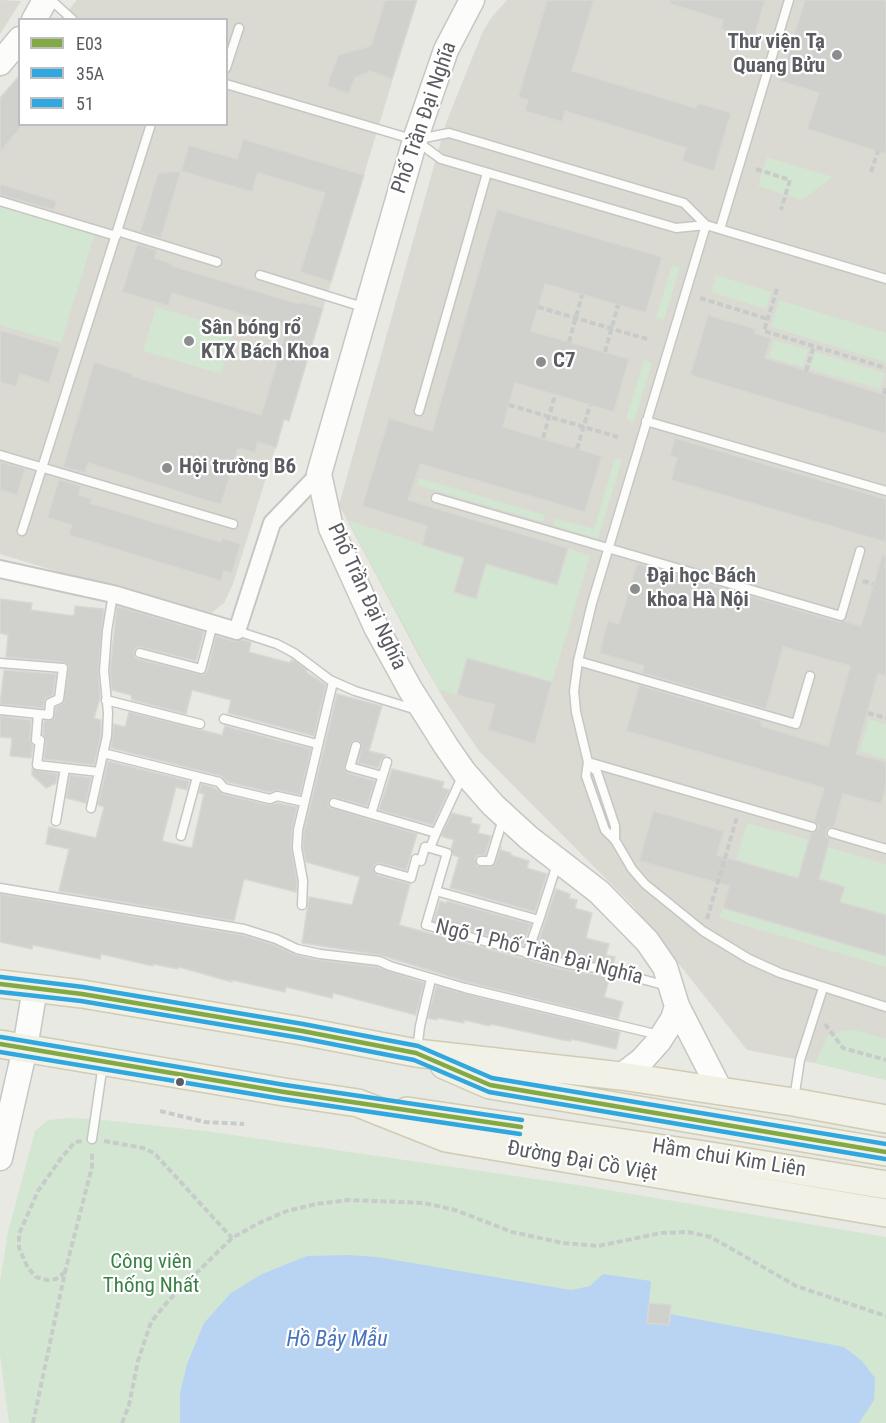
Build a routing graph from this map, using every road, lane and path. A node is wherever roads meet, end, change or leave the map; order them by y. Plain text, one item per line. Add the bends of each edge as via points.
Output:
1 (45, 0) edge
2 (51, 0) edge
3 (472, 0) edge
4 (789, 0) edge
5 (35, 18) edge
6 (71, 18) edge
7 (239, 27) dead end
8 (18, 41) edge
9 (228, 62) edge
10 (0, 63) edge
11 (228, 85) edge
12 (150, 126) edge
13 (415, 140) junction
14 (878, 151) dead end
15 (756, 169) dead end
16 (872, 172) dead end
17 (487, 173) junction
18 (0, 201) edge
19 (781, 210) dead end
20 (706, 225) junction
21 (720, 229) junction
22 (116, 234) junction
23 (217, 262) dead end
24 (260, 275) dead end
25 (886, 279) edge
26 (777, 289) dead end
27 (582, 295) dead end
28 (700, 298) dead end
29 (618, 305) dead end
30 (538, 307) dead end
31 (367, 308) junction
32 (576, 318) junction
33 (768, 319) junction
34 (611, 328) junction
35 (647, 339) dead end
36 (569, 342) dead end
37 (814, 346) junction
38 (605, 352) dead end
39 (886, 368) edge
40 (806, 371) dead end
41 (886, 386) edge
42 (884, 394) dead end
43 (555, 395) dead end
44 (509, 405) dead end
45 (590, 405) dead end
46 (419, 411) dead end
47 (549, 417) junction
48 (646, 421) junction
49 (584, 427) junction
50 (618, 437) dead end
51 (543, 438) dead end
52 (578, 448) dead end
53 (0, 455) edge
54 (42, 467) junction
55 (319, 474) junction
56 (886, 491) edge
57 (436, 498) dead end
58 (233, 524) dead end
59 (22, 531) dead end
60 (608, 548) junction
61 (860, 551) dead end
62 (0, 568) edge
63 (113, 594) junction
64 (213, 624) junction
65 (237, 631) junction
66 (141, 653) dead end
67 (578, 661) junction
68 (0, 663) edge
69 (810, 676) dead end
70 (333, 682) junction
71 (106, 700) junction
72 (0, 710) edge
73 (424, 712) junction
74 (868, 712) dead end
75 (38, 714) junction
76 (886, 718) edge
77 (224, 719) dead end
78 (200, 724) dead end
79 (317, 744) junction
80 (356, 746) dead end
81 (103, 753) junction
82 (387, 762) dead end
83 (588, 762) junction
84 (65, 768) junction
85 (99, 772) junction
86 (464, 772) junction
87 (382, 776) junction
88 (197, 777) junction
89 (304, 802) junction
90 (333, 803) dead end
91 (740, 806) junction
92 (91, 808) dead end
93 (371, 814) junction
94 (504, 815) junction
95 (56, 821) dead end
96 (812, 827) dead end
97 (436, 833) junction
98 (832, 833) dead end
99 (181, 836) dead end
100 (430, 848) junction
101 (886, 849) edge
102 (559, 860) junction
103 (481, 861) dead end
104 (379, 869) dead end
105 (0, 888) edge
106 (436, 891) junction
107 (302, 905) dead end
108 (539, 920) junction
109 (703, 931) junction
110 (527, 954) junction
111 (431, 979) junction
112 (0, 984) edge
113 (35, 988) junction
114 (823, 988) junction
115 (674, 997) junction
116 (886, 1006) edge
117 (816, 1011) junction
118 (662, 1036) junction
119 (13, 1046) edge
120 (416, 1053) junction
121 (104, 1060) junction
122 (886, 1060) edge
123 (621, 1076) junction
124 (722, 1092) junction
125 (793, 1102) junction
126 (358, 1103) junction
127 (160, 1111) dead end
128 (886, 1119) edge
129 (244, 1124) dead end
130 (92, 1139) junction
131 (886, 1152) edge
132 (0, 1158) edge
133 (886, 1185) edge
134 (886, 1213) edge
135 (232, 1238) junction
136 (65, 1272) junction
137 (886, 1316) edge
138 (33, 1423) edge
139 (122, 1423) edge

1 - 5 street
2 - 6 lane
3 - 13 street, Phố Trần Đại Nghĩa via 446,50
4 - 21 lane
7 - 9 lane
8 - 10 street
11 - 13 lane
12 - 22 lane
13 - 17 lane via 441,159
13 - 20 lane via 449,133 684,203
13 - 31 street, Phố Trần Đại Nghĩa
14 - 16 path
15 - 19 path via 790,180
17 - 20 lane via 676,228
17 - 46 lane
18 - 22 lane
20 - 21 lane
20 - 48 lane
21 - 25 lane
22 - 23 lane
22 - 54 lane
24 - 31 lane
26 - 33 path
27 - 32 path
28 - 33 path
29 - 34 path
30 - 32 path
31 - 55 street, Phố Trần Đại Nghĩa
32 - 34 path
32 - 36 path
33 - 37 path via 764,331
34 - 35 path
34 - 38 path
37 - 39 path
37 - 40 path
41 - 42 path
43 - 47 path
44 - 47 path
45 - 49 path
47 - 49 path
47 - 51 path
48 - 56 lane
48 - 60 lane
49 - 50 path
49 - 52 path
53 - 54 lane
54 - 58 lane
54 - 59 lane
55 - 65 street via 272,523
55 - 73 street, Phố Trần Đại Nghĩa via 331,528 376,627
57 - 60 lane
60 - 61 lane via 841,616
60 - 67 lane
62 - 63 street
63 - 64 street
63 - 71 lane via 104,672
64 - 65 street
64 - 66 lane via 201,669
65 - 70 lane via 294,653
67 - 69 lane via 796,724
67 - 83 lane via 576,712
68 - 75 lane via 63,668 59,699 50,703 49,715
70 - 73 lane
70 - 79 lane
71 - 78 lane
71 - 81 lane via 108,724
72 - 75 lane
73 - 86 street, Phố Trần Đại Nghĩa
74 - 76 path
75 - 84 lane via 37,765
77 - 79 lane
79 - 89 lane
80 - 87 lane via 350,767
81 - 85 lane
81 - 88 lane
82 - 87 lane
83 - 91 lane
83 - 109 lane via 597,772 615,826 615,840 632,869
84 - 85 lane
84 - 95 lane
85 - 92 lane
86 - 94 street, Phố Trần Đại Nghĩa
86 - 97 lane
87 - 93 lane
88 - 89 lane via 247,794
88 - 99 lane
89 - 107 lane via 296,840 303,872
90 - 93 lane
91 - 96 lane
91 - 109 path
93 - 97 lane
94 - 102 street, Phố Trần Đại Nghĩa
94 - 103 lane via 490,861
97 - 100 lane
98 - 101 lane
100 - 104 lane via 425,847 421,861 416,859 411,878
100 - 106 lane, Ngõ 1 Phố Trần Đại Nghĩa via 447,853
102 - 108 lane
102 - 115 street, Phố Trần Đại Nghĩa via 599,892 647,941 665,967
105 - 111 lane via 244,929 297,949 380,961
106 - 108 lane
106 - 110 lane, Ngõ 1 Phố Trần Đại Nghĩa via 426,926
108 - 110 lane
109 - 114 lane via 750,959
110 - 115 lane, Ngõ 1 Phố Trần Đại Nghĩa via 605,969
111 - 118 lane
111 - 120 lane
112 - 113 main road
113 - 119 street
113 - 120 main road
114 - 116 lane
114 - 117 lane
115 - 118 street via 673,1019
115 - 124 street, Phố Trần Đại Nghĩa
117 - 122 path via 843,1048
117 - 125 lane via 800,1060
118 - 123 street via 642,1060
119 - 121 main road, Đường Đại Cồ Việt
119 - 132 street
120 - 123 main road
120 - 131 main road, Hầm chui Kim Liên via 490,1085
121 - 126 main road, Đường Đại Cồ Việt
121 - 130 lane
123 - 124 main road
124 - 125 main road
125 - 128 main road
126 - 133 main road, Hầm chui Kim Liên
126 - 134 main road, Đường Đại Cồ Việt via 446,1138
127 - 129 path via 205,1122
130 - 135 path via 154,1153
130 - 136 path via 92,1167
130 - 136 path via 75,1142 62,1157 38,1191 20,1234 19,1248 27,1268 36,1277 56,1279
135 - 137 path via 287,1211 349,1200 424,1203 455,1210 512,1232 563,1243 597,1246 661,1233 688,1232 711,1237 796,1286
135 - 139 path via 151,1322
136 - 138 path

